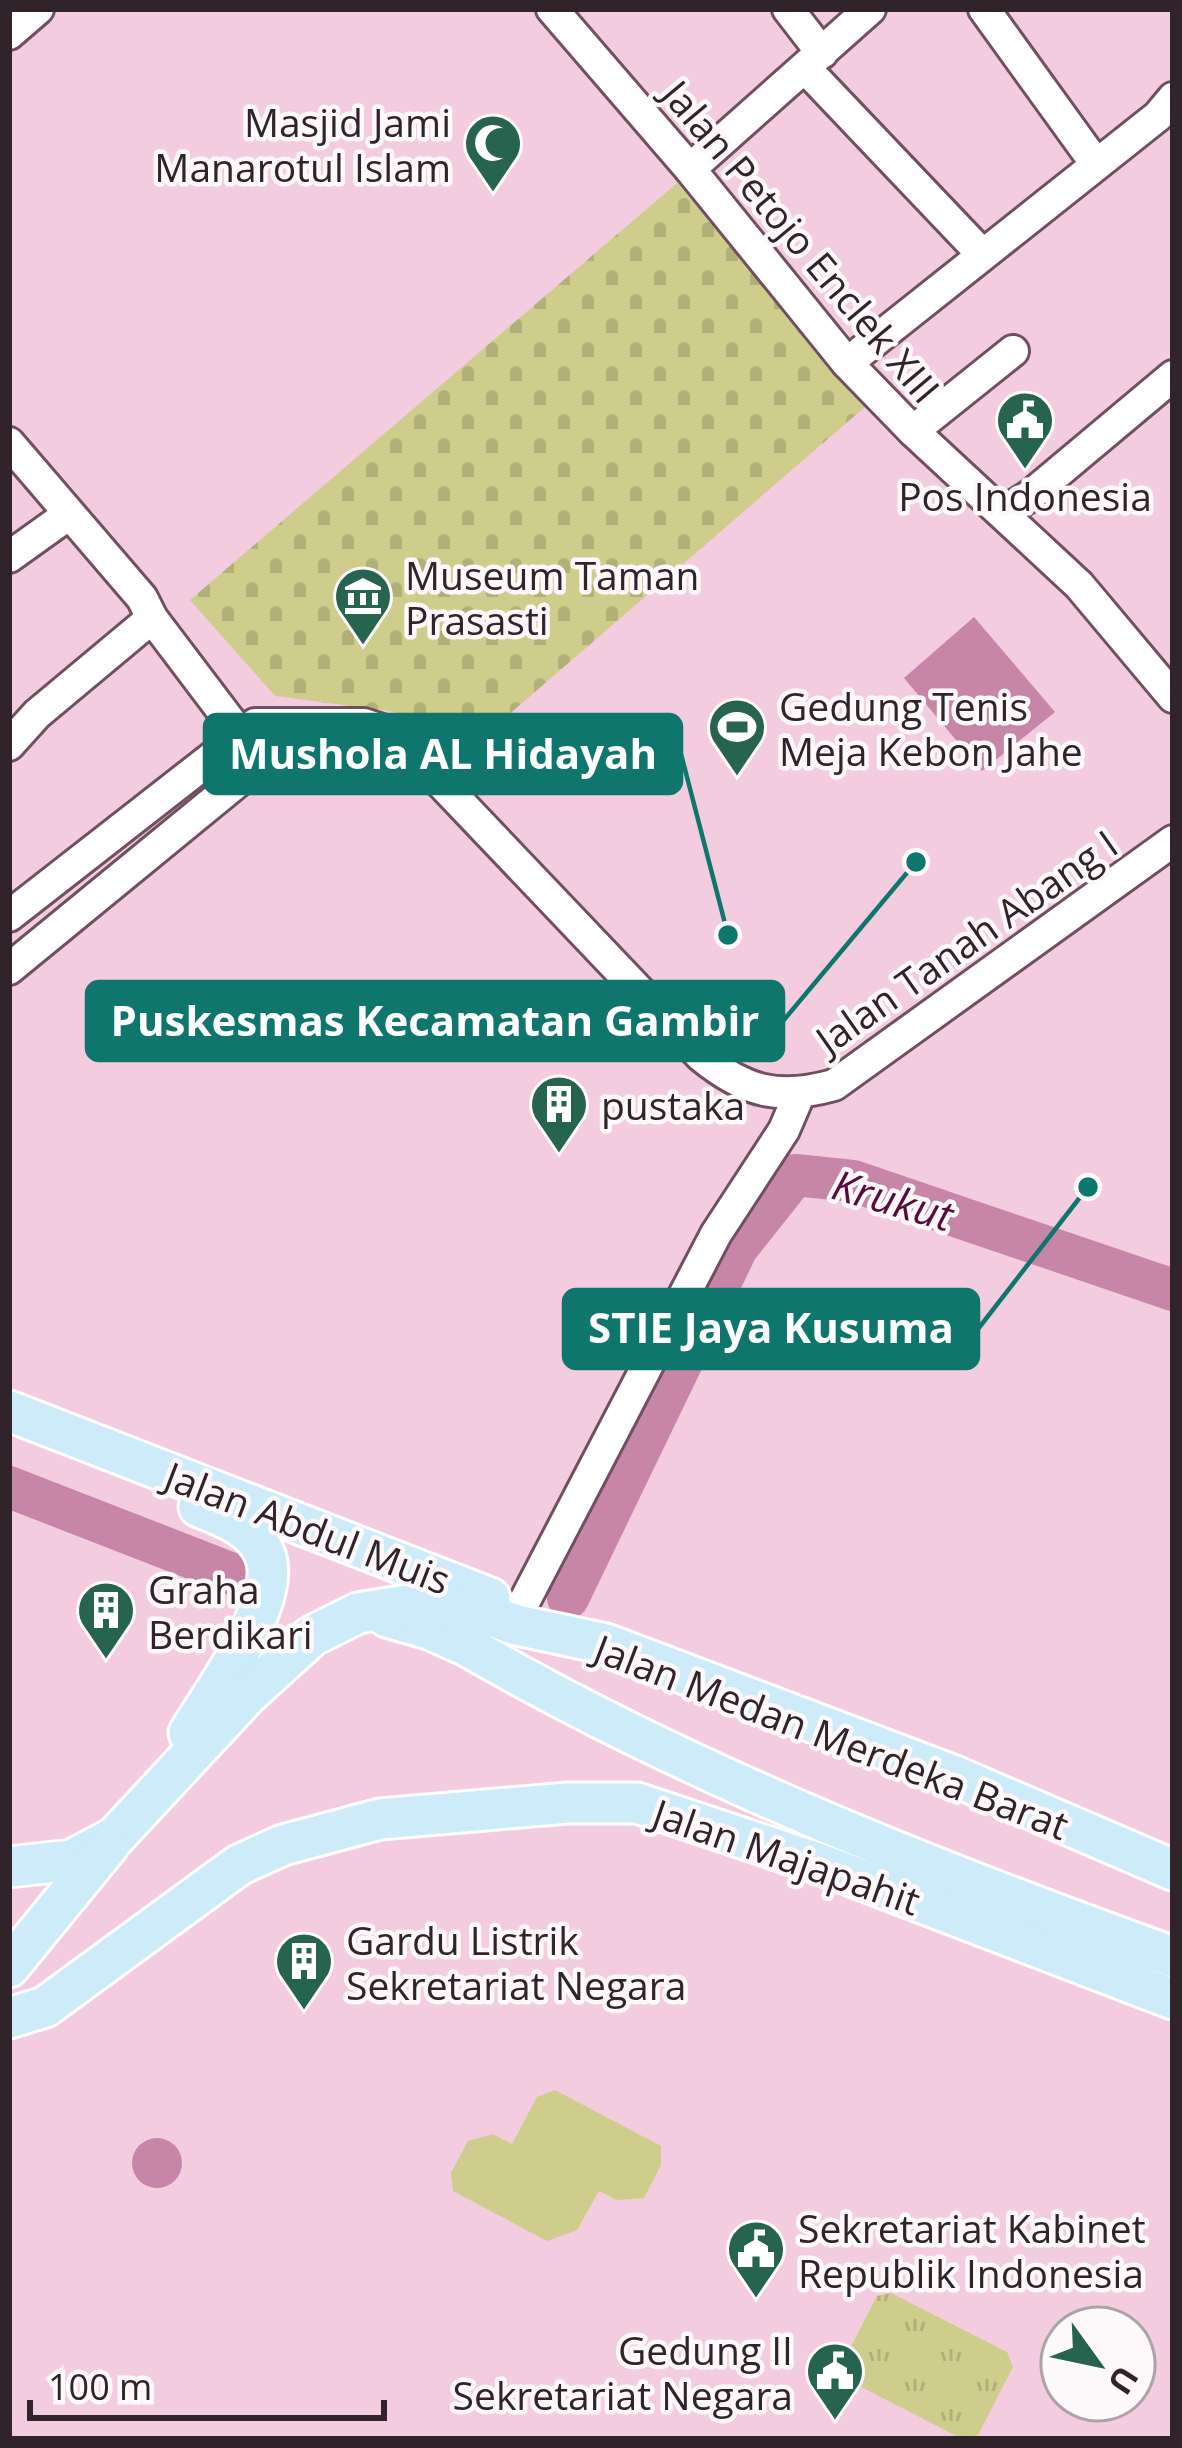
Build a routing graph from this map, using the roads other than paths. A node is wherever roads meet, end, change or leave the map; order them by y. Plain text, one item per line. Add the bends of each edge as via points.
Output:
1 (38, 9) edge
2 (552, 9) edge
3 (788, 9) edge
4 (870, 9) edge
5 (984, 9) edge
6 (9, 34) edge
7 (814, 61) junction
8 (1173, 98) edge
9 (1096, 164) junction
10 (690, 169) junction
11 (981, 254) junction
12 (1012, 350) dead end
13 (847, 363) junction
14 (1173, 376) edge
15 (913, 431) junction
16 (9, 443) edge
17 (1003, 513) junction
18 (69, 514) junction
19 (9, 557) edge
20 (147, 608) junction
21 (1173, 698) edge
22 (299, 726) junction
23 (248, 729) junction
24 (9, 745) edge
25 (268, 756) junction
26 (1173, 842) edge
27 (9, 916) edge
28 (9, 969) edge
29 (799, 1095) junction
30 (9, 1411) edge
31 (9, 1437) edge
32 (520, 1610) junction
33 (358, 1613) junction
34 (606, 1644) junction
35 (150, 1800) junction
36 (115, 1838) junction
37 (9, 1867) edge
38 (1173, 1870) edge
39 (1173, 1957) edge
40 (9, 1967) edge
41 (1173, 1999) edge
42 (9, 2018) edge

1 - 6 street
2 - 10 street, Jalan Petojo Enclek XIII
3 - 7 street
4 - 7 street
5 - 9 street
7 - 10 street
7 - 11 street
8 - 9 street
9 - 11 street
10 - 13 street, Jalan Petojo Enclek XIII
11 - 13 street
12 - 15 street
13 - 15 street, Jalan Petojo Enclek XIII
14 - 17 street
15 - 17 street, Jalan Petojo Enclek XIII
16 - 18 street
17 - 21 street, Jalan Petojo Enclek XIII via 1079,585
18 - 19 street
18 - 20 street
20 - 23 street
20 - 24 street
22 - 23 street, Jalan Tanah Abang I
22 - 25 street
22 - 29 street, Jalan Tanah Abang I via 364,724 388,732 679,1037 723,1074 758,1090
23 - 25 street
23 - 27 street
25 - 28 street
26 - 29 street, Jalan Tanah Abang I via 835,1084
29 - 32 street, Jalan Tanah Abang I via 716,1234
30 - 32 main road, Jalan Abdul Muis
31 - 35 main road, Jalan Abdul Muis via 226,1517 265,1555 260,1611
32 - 34 main road, Jalan Abdul Muis
33 - 34 main road, Jalan Medan Merdeka Barat via 413,1604 466,1608
33 - 35 main road, Jalan Medan Merdeka Barat via 312,1636
33 - 39 main road via 430,1629 687,1762
34 - 38 main road, Jalan Medan Merdeka Barat via 952,1775
35 - 36 main road, Jalan Medan Merdeka Barat
36 - 37 main road, Jalan Medan Merdeka Barat via 72,1861
36 - 40 main road
41 - 42 main road, Jalan Majapahit via 637,1803 567,1802 398,1816 283,1845 224,1875 45,2007

